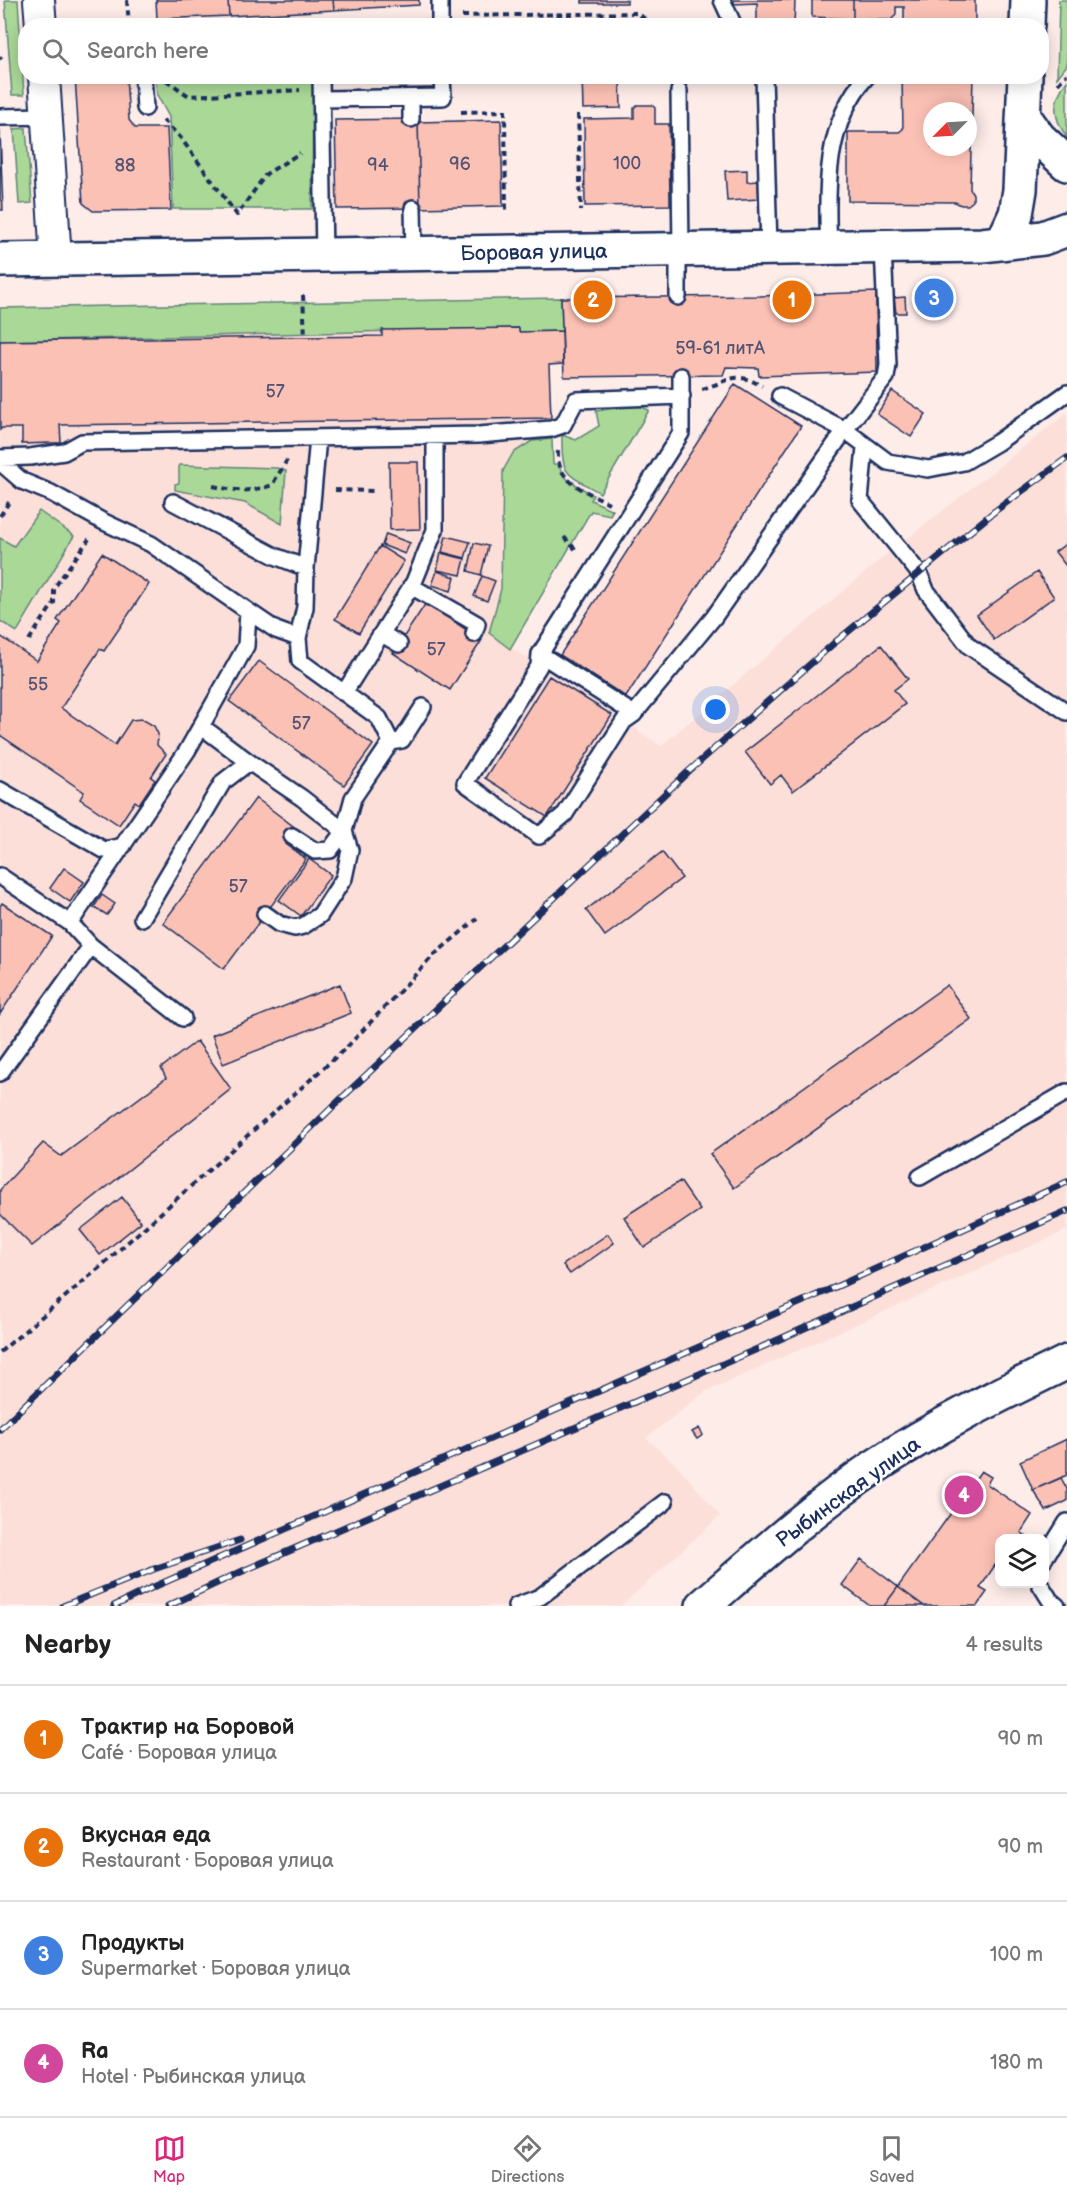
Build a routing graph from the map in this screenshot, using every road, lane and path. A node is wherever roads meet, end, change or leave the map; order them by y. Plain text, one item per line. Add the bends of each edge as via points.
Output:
1 (39, 0) edge
2 (127, 0) edge
3 (440, 0) edge
4 (722, 0) edge
5 (1028, 0) edge
6 (40, 18) edge
7 (128, 18) edge
8 (440, 18) edge
9 (514, 18) edge
10 (644, 18) edge
11 (730, 18) edge
12 (1027, 18) edge
13 (45, 84) edge
14 (144, 84) edge
15 (172, 84) edge
16 (442, 84) edge
17 (764, 84) edge
18 (862, 84) edge
19 (1025, 84) edge
20 (321, 88) edge
21 (679, 91) dead end
22 (411, 98) junction
23 (443, 98) junction
24 (145, 108) joint
25 (578, 114) dead end
26 (47, 116) junction
27 (0, 117) edge
28 (1024, 117) junction
29 (411, 119) dead end
30 (323, 137) junction
31 (1067, 164) edge
32 (413, 208) dead end
33 (581, 211) dead end
34 (506, 213) dead end
35 (1067, 230) edge
36 (1004, 242) junction
37 (884, 247) junction
38 (769, 248) junction
39 (829, 248) junction
40 (679, 250) junction
41 (414, 254) junction
42 (324, 256) junction
43 (56, 259) junction
44 (0, 260) edge
45 (303, 295) dead end
46 (678, 297) dead end
47 (305, 337) dead end
48 (681, 376) dead end
49 (1067, 393) edge
50 (682, 396) junction
51 (780, 396) joint
52 (563, 425) junction
53 (845, 430) junction
54 (435, 436) junction
55 (290, 438) junction
56 (318, 438) junction
57 (865, 447) junction
58 (0, 460) edge
59 (213, 486) dead end
60 (314, 489) junction
61 (377, 491) dead end
62 (173, 502) dead end
63 (631, 514) junction
64 (102, 521) junction
65 (306, 568) junction
66 (411, 586) junction
67 (248, 611) junction
68 (382, 634) junction
69 (474, 634) dead end
70 (298, 638) junction
71 (29, 640) dead end
72 (399, 644) dead end
73 (540, 654) junction
74 (344, 693) junction
75 (423, 707) dead end
76 (1067, 712) edge
77 (634, 714) junction
78 (201, 726) junction
79 (392, 742) junction
80 (249, 762) junction
81 (2, 794) edge
82 (344, 831) junction
83 (292, 836) dead end
84 (123, 846) junction
85 (0, 876) edge
86 (265, 914) dead end
87 (142, 918) dead end
88 (477, 919) dead end
89 (70, 923) junction
90 (91, 946) junction
91 (183, 1018) dead end
92 (0, 1073) edge
93 (1067, 1092) edge
94 (920, 1176) dead end
95 (0, 1352) edge
96 (1067, 1362) edge
97 (665, 1502) dead end
98 (1067, 1522) edge
99 (1049, 1551) edge
100 (1042, 1588) edge
101 (516, 1606) edge
102 (703, 1606) edge
103 (1056, 1606) edge

1 - 6 street
2 - 7 path
3 - 8 lane
4 - 11 lane
5 - 12 street
9 - 10 path via 637,13
13 - 26 street
14 - 24 lane
15 - 20 path via 189,96
16 - 23 lane
17 - 38 lane
18 - 39 lane via 842,114 832,148 827,200
19 - 28 street
20 - 22 lane
20 - 30 lane
21 - 40 lane
22 - 23 lane
22 - 29 lane
23 - 34 path via 449,112 505,111
24 - 30 path via 180,136 237,215 266,174
25 - 33 path
26 - 27 lane
26 - 43 street
28 - 31 street via 1039,138
28 - 36 street via 1020,190 1016,214
30 - 42 lane
32 - 41 lane
35 - 36 street, Боровая улица
36 - 37 street, Боровая улица
37 - 39 street, Боровая улица
37 - 53 lane via 886,377
38 - 39 street, Боровая улица
38 - 40 street, Боровая улица
40 - 41 street, Боровая улица
40 - 46 lane
41 - 42 street, Боровая улица
42 - 43 street, Боровая улица
43 - 44 street, Боровая улица
45 - 47 path
48 - 50 lane
49 - 57 lane via 964,462 928,469 888,462
50 - 51 path via 732,377 746,377
50 - 52 lane via 576,399
50 - 63 lane via 681,433
51 - 53 lane
52 - 54 lane
52 - 63 path via 558,434 557,464 561,472 568,480
53 - 57 lane
53 - 77 lane via 714,617
54 - 56 lane
54 - 66 lane via 435,530
55 - 56 lane
55 - 58 lane via 82,442 64,452
55 - 59 path via 289,456 272,485 254,491
56 - 60 lane
57 - 76 lane via 860,500 919,573 926,590 969,646
58 - 64 lane via 22,481
60 - 61 path
60 - 65 lane
62 - 65 lane via 275,556
63 - 73 lane
64 - 67 lane via 151,544
64 - 71 path via 54,588 54,603
65 - 70 lane via 305,607
66 - 68 lane
66 - 69 lane via 477,624
67 - 70 lane via 276,630
67 - 78 lane via 246,646 237,677
68 - 72 lane
68 - 74 lane
70 - 74 lane via 300,661
73 - 77 lane
73 - 77 lane via 539,666 465,783 539,836 565,814 624,721
74 - 79 lane via 379,718
75 - 79 lane via 402,740
78 - 80 lane
78 - 84 lane
79 - 82 lane via 364,769
80 - 82 lane
80 - 87 lane via 223,782
81 - 84 lane via 104,850
82 - 83 lane via 330,850 315,851
82 - 86 lane via 350,850 344,878 320,915 295,928 279,924
84 - 89 lane
85 - 89 lane
88 - 95 path via 434,955 346,1047
89 - 90 lane
90 - 91 lane
90 - 92 lane
93 - 94 lane
96 - 102 street, Рыбинская улица via 938,1427 873,1468
97 - 101 lane via 540,1597
98 - 99 lane
100 - 103 lane

